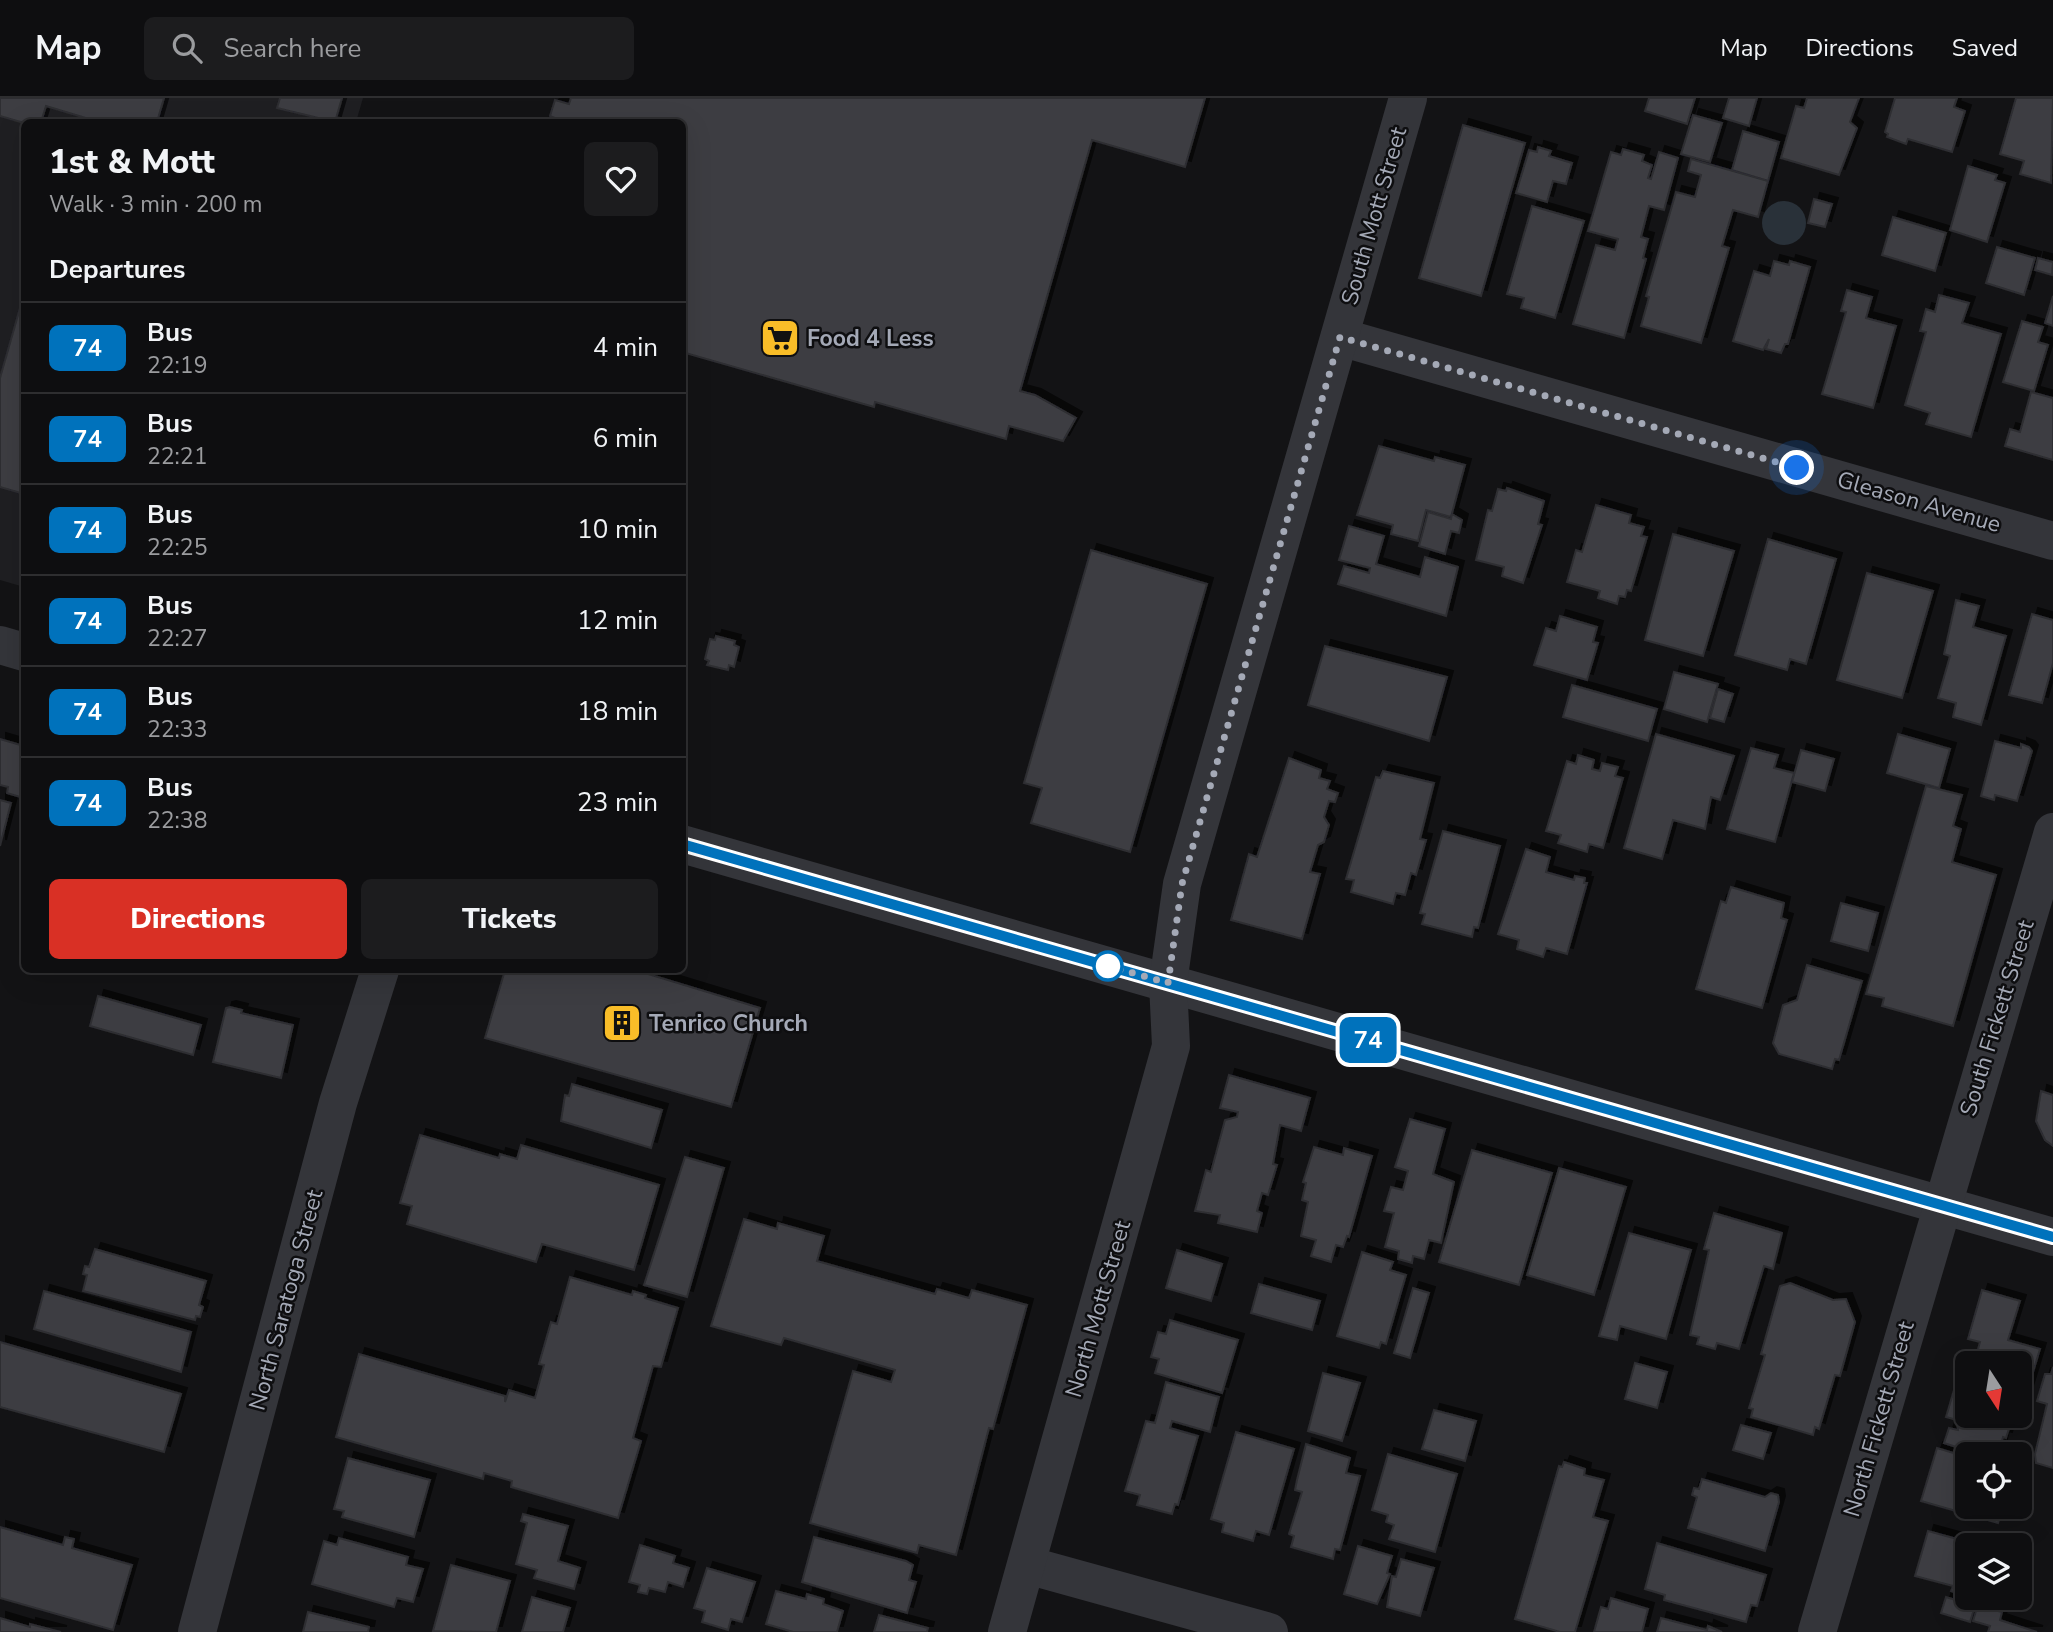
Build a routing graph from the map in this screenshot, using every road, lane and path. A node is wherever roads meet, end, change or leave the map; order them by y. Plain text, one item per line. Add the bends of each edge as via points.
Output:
1 (1408, 98) edge
2 (1340, 337) junction
3 (2053, 541) edge
4 (0, 645) edge
5 (21, 651) edge
6 (2053, 832) edge
7 (686, 845) edge
8 (379, 973) edge
9 (1168, 983) junction
10 (1941, 1205) junction
11 (2053, 1237) edge
12 (1027, 1564) junction
13 (197, 1632) edge
14 (1007, 1632) edge
15 (1269, 1632) edge
16 (1817, 1632) edge

1 - 2 street, South Mott Street
2 - 3 street, Gleason Avenue
2 - 9 street, South Mott Street via 1182,884
4 - 5 street
6 - 10 street, South Fickett Street
7 - 9 street
8 - 13 street, North Saratoga Street via 338,1103
9 - 10 street
9 - 12 street, North Mott Street via 1171,1046
10 - 11 street
10 - 16 street, North Fickett Street
12 - 14 street, North Mott Street
12 - 15 street

